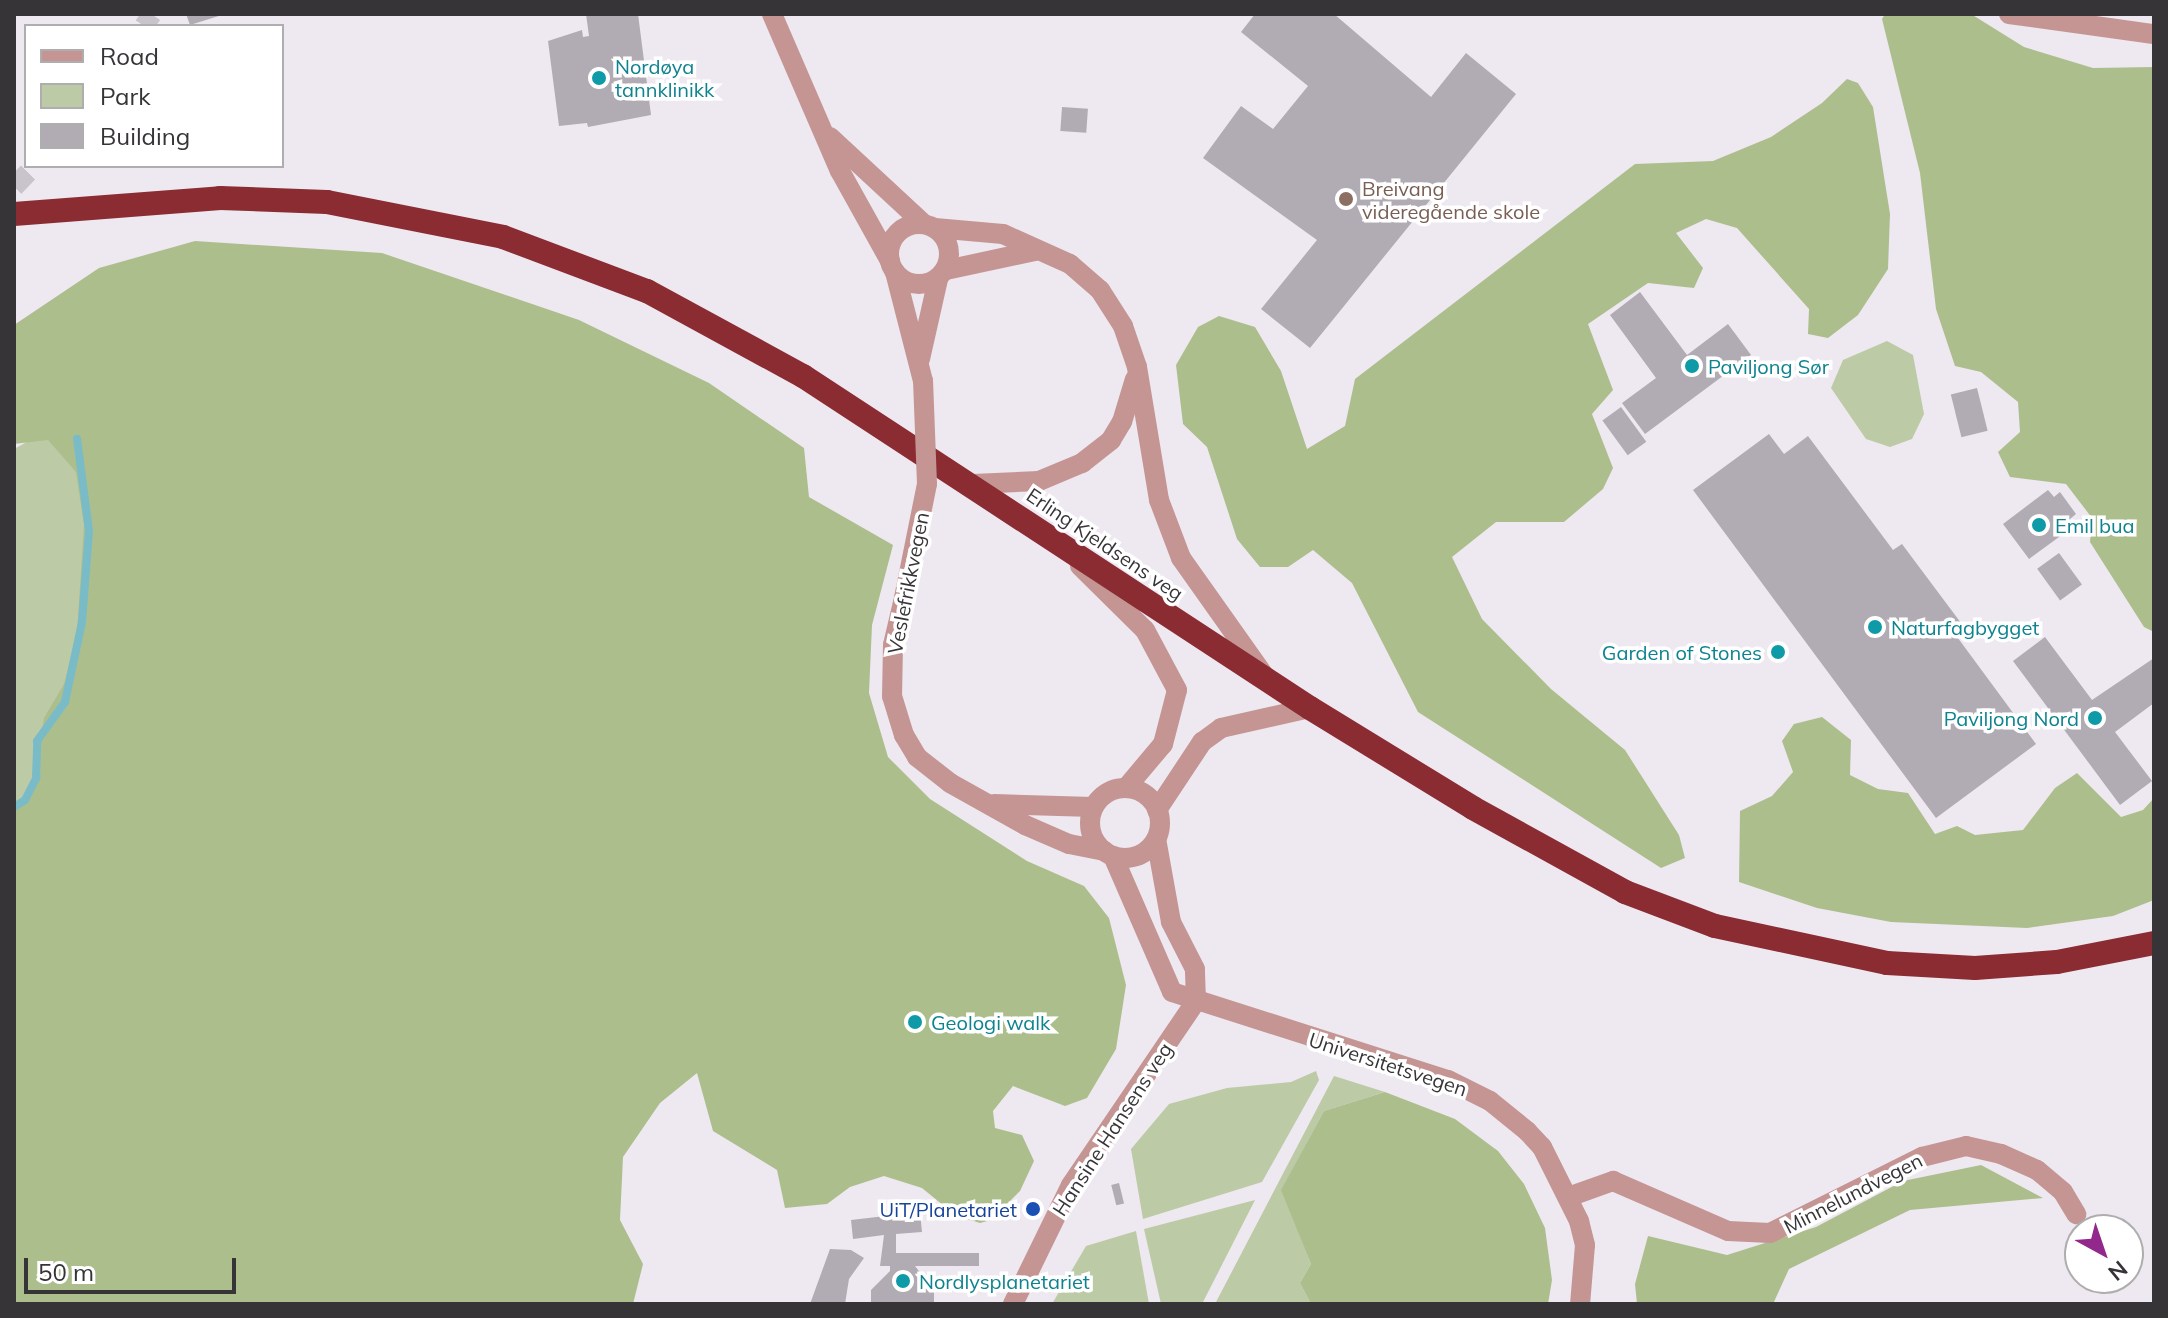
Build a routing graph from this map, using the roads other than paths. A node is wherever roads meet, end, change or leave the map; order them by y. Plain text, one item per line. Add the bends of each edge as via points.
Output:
1 (772, 14) edge
2 (2009, 14) edge
3 (2154, 34) edge
4 (827, 134) junction
5 (14, 214) edge
6 (930, 226) junction
7 (1035, 251) junction
8 (892, 267) junction
9 (942, 275) junction
10 (1137, 367) junction
11 (921, 372) junction
12 (973, 484) junction
13 (1052, 538) junction
14 (1269, 682) junction
15 (1310, 708) junction
16 (1126, 788) junction
17 (994, 804) junction
18 (1093, 807) junction
19 (1157, 810) junction
20 (1156, 839) junction
21 (1108, 854) junction
22 (2154, 943) edge
23 (1196, 1001) junction
24 (1571, 1196) junction
25 (2076, 1214) dead end
26 (1013, 1304) edge
27 (1580, 1304) edge

1 - 4 street, Veslefrikkvegen
2 - 3 street
4 - 6 street, Veslefrikkvegen
4 - 8 street, Veslefrikkvegen via 840,171
5 - 12 highway, Erling Kjeldsens veg via 220,198 327,202 503,237 647,291 803,376
6 - 7 street via 1003,234
6 - 8 street via 901,229 893,238
6 - 9 street via 949,247
7 - 9 street
7 - 10 street via 1070,264 1100,290 1123,326
8 - 9 street via 915,285
8 - 11 street, Veslefrikkvegen
9 - 11 street, Veslefrikkvegen
10 - 12 street via 1122,422 1111,440 1082,463 1039,481
10 - 14 street via 1154,476 1181,558
11 - 17 street, Veslefrikkvegen, bridge via 927,484 893,645 892,696 904,735 935,772
12 - 13 highway, Erling Kjeldsens veg
13 - 14 highway, Erling Kjeldsens veg
13 - 16 street via 1145,630 1173,678 1176,704 1163,744
14 - 15 highway, Erling Kjeldsens veg
15 - 19 street via 1221,728 1202,742
15 - 22 highway, Erling Kjeldsens veg via 1473,808 1625,892 1715,926 1887,963 1975,968 2057,962
16 - 18 street via 1107,793
16 - 19 street via 1145,794
17 - 18 street, Veslefrikkvegen
17 - 21 street, Veslefrikkvegen via 1069,844
18 - 21 street via 1090,826
19 - 20 street
20 - 21 street via 1133,857
20 - 23 street via 1171,922 1195,969
21 - 23 street via 1162,979 1172,992
23 - 24 street, Universitetsvegen via 1448,1080 1490,1101 1542,1147
23 - 26 street, Hansine Hansens veg via 1071,1185
24 - 25 street, Minnelundvegen via 1613,1181 1728,1231 1770,1233 1922,1157 1966,1146 2037,1170 2063,1192
24 - 27 street, Universitetsvegen via 1585,1245

